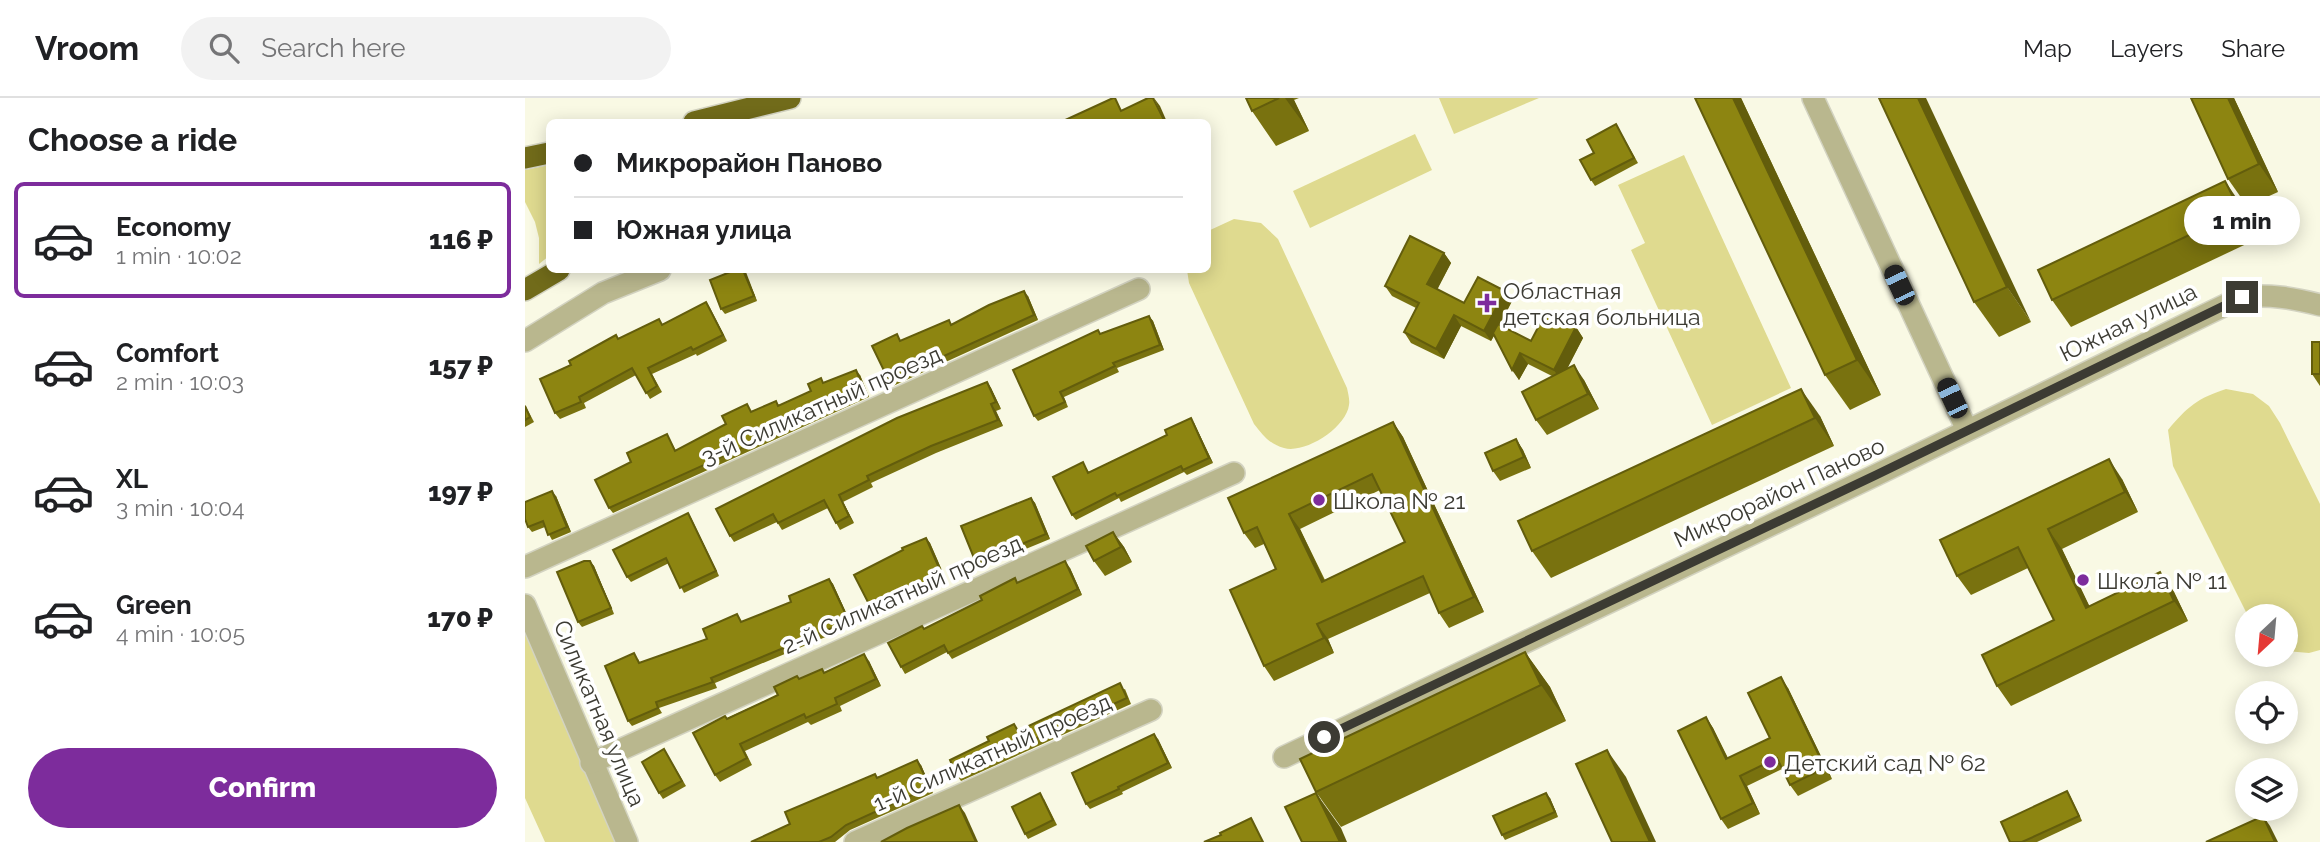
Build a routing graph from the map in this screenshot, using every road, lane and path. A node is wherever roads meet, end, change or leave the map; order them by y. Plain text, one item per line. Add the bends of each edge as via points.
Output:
1 (791, 98) edge
2 (1813, 98) edge
3 (706, 119) edge
4 (760, 119) edge
5 (546, 154) edge
6 (525, 158) edge
7 (554, 273) edge
8 (653, 273) edge
9 (525, 289) edge
10 (1139, 289) dead end
11 (2320, 305) edge
12 (525, 341) edge
13 (1967, 430) junction
14 (1234, 472) dead end
15 (525, 567) edge
16 (525, 605) edge
17 (1151, 710) dead end
18 (1284, 757) dead end
19 (591, 763) junction
20 (627, 842) edge
21 (855, 842) edge

1 - 3 highway
1 - 4 highway
2 - 13 street
5 - 6 highway
7 - 9 highway
8 - 12 street via 603,293
10 - 15 street, 3-й Силикатный проезд
11 - 13 street, Южная улица via 2290,297 2242,297
13 - 18 street, Микрорайон Паново
14 - 19 street, 2-й Силикатный проезд
16 - 19 street, Силикатная улица
17 - 21 street, 1-й Силикатный проезд
19 - 20 street, Силикатная улица

